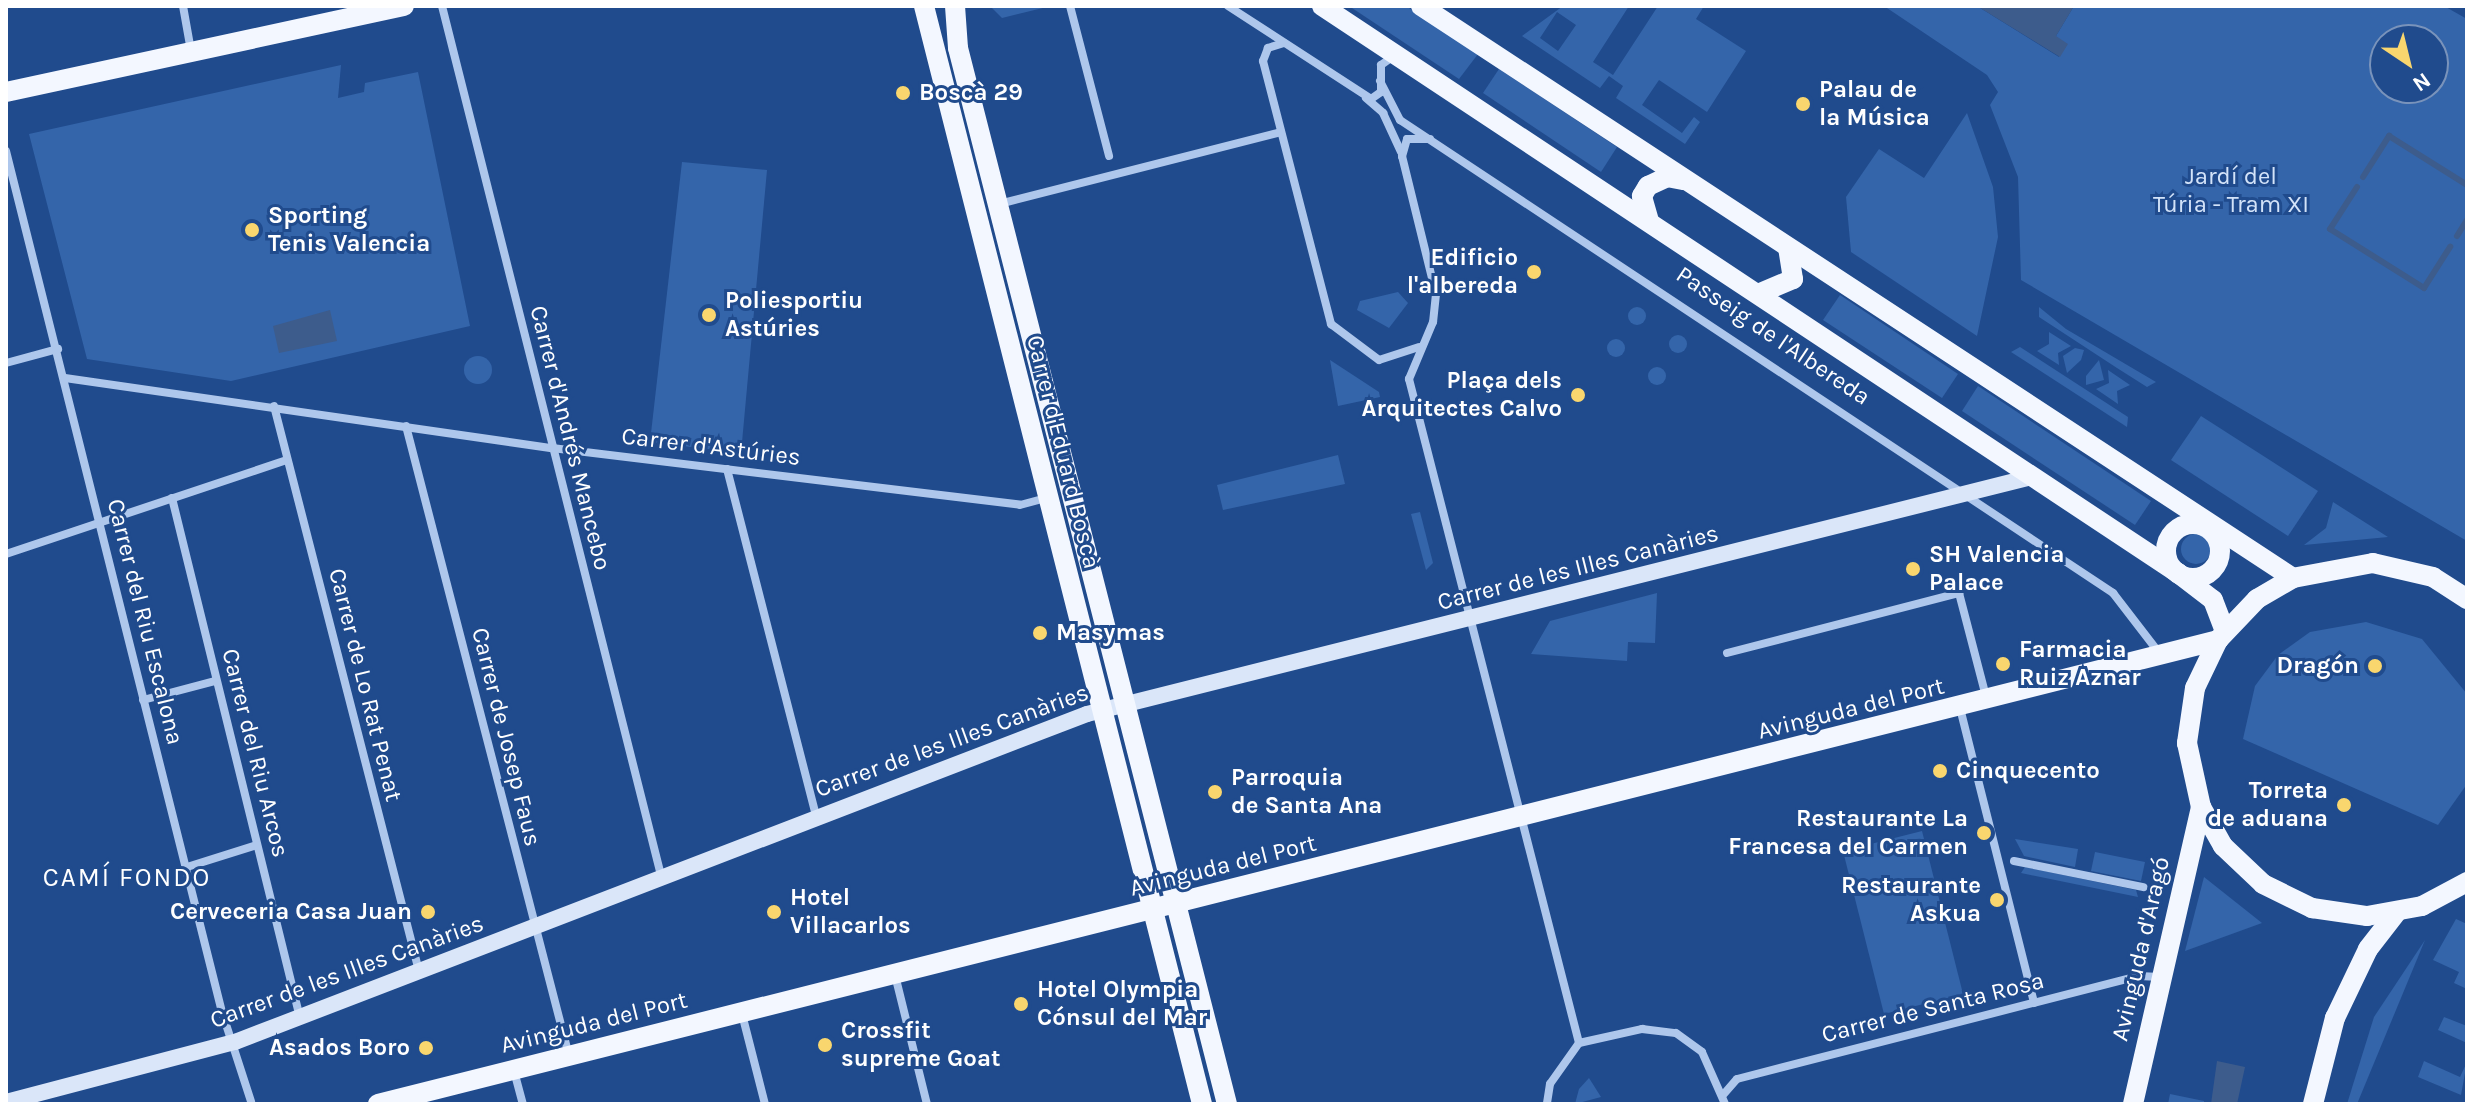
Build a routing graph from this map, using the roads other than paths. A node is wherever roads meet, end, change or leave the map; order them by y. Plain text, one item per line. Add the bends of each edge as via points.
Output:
1 (183, 6) edge
2 (404, 6) edge
3 (442, 6) edge
4 (924, 6) edge
5 (955, 6) edge
6 (1070, 6) edge
7 (1228, 6) edge
8 (1322, 6) edge
9 (1421, 6) edge
10 (1284, 43) junction
11 (192, 51) junction
12 (1397, 55) junction
13 (1380, 81) junction
14 (6, 92) edge
15 (1362, 95) junction
16 (1281, 132) junction
17 (1430, 139) junction
18 (6, 151) edge
19 (1109, 156) dead end
20 (1402, 156) junction
21 (1684, 180) junction
22 (998, 204) junction
23 (1649, 221) junction
24 (1788, 249) junction
25 (1758, 294) junction
26 (1419, 347) junction
27 (58, 349) junction
28 (6, 363) edge
29 (65, 378) junction
30 (274, 406) junction
31 (406, 426) junction
32 (552, 448) junction
33 (287, 460) junction
34 (727, 469) junction
35 (2031, 477) junction
36 (1966, 495) junction
37 (172, 498) junction
38 (1048, 498) junction
39 (99, 523) junction
40 (2208, 527) junction
41 (6, 554) edge
42 (2178, 573) junction
43 (2293, 578) junction
44 (2467, 599) edge
45 (1470, 619) junction
46 (2222, 635) junction
47 (1727, 653) dead end
48 (2163, 658) junction
49 (215, 681) junction
50 (143, 700) junction
51 (1987, 702) junction
52 (1127, 707) junction
53 (1960, 708) junction
54 (1102, 711) junction
55 (2201, 807) junction
56 (816, 816) junction
57 (1521, 818) junction
58 (257, 845) junction
59 (2014, 861) dead end
60 (187, 867) junction
61 (662, 880) junction
62 (2467, 882) edge
63 (2143, 887) dead end
64 (2457, 894) edge
65 (1177, 904) junction
66 (1154, 910) junction
67 (2396, 913) junction
68 (534, 927) junction
69 (419, 973) junction
70 (895, 975) junction
71 (2160, 977) junction
72 (2034, 1003) junction
73 (741, 1013) junction
74 (301, 1018) junction
75 (235, 1042) junction
76 (1579, 1043) junction
77 (569, 1056) junction
78 (514, 1070) junction
79 (1724, 1100) edge
80 (251, 1101) dead end
81 (6, 1102) edge
82 (378, 1104) edge
83 (523, 1104) edge
84 (765, 1104) edge
85 (927, 1104) edge
86 (1202, 1104) edge
87 (1227, 1104) edge
88 (1547, 1104) edge
89 (2133, 1104) edge
90 (2313, 1104) edge

1 - 11 street
2 - 11 main road
3 - 32 street, Carrer d'Andrés Mancebo
4 - 38 main road, Carrer d'Eduard Boscà
5 - 22 main road, Carrer d'Eduard Boscà via 958,48
6 - 19 street
7 - 10 street
8 - 12 main road, Passeig de l'Albereda
9 - 21 main road
10 - 15 street
10 - 16 street via 1268,48 1263,61
11 - 14 main road
12 - 13 street via 1381,65
12 - 23 main road, Passeig de l'Albereda
13 - 15 street via 1379,95
13 - 17 street, Passeig de l'Albereda via 1397,116
15 - 20 street via 1383,113
16 - 22 street
16 - 26 street via 1331,324 1379,360
17 - 20 street via 1407,139
17 - 36 street, Passeig de l'Albereda
18 - 27 street, Carrer del Riu Escalona
20 - 26 street via 1436,294
21 - 23 main road via 1667,177 1648,186 1642,196
21 - 24 main road
22 - 52 main road, Carrer d'Eduard Boscà
23 - 25 main road, Passeig de l'Albereda
24 - 25 main road, Passeig de l'Albereda via 1793,279
24 - 40 main road
25 - 35 main road, Passeig de l'Albereda
26 - 45 street via 1410,389
27 - 28 street
27 - 29 street, Carrer del Riu Escalona
29 - 30 street, Carrer d'Astúries
29 - 39 street, Carrer del Riu Escalona
30 - 31 street, Carrer d'Astúries
30 - 33 street, Carrer de Lo Rat Penat
31 - 32 street, Carrer d'Astúries
31 - 68 street, Carrer de Josep Faus
32 - 34 street, Carrer d'Astúries
32 - 61 street, Carrer d'Andrés Mancebo
33 - 37 street
33 - 69 street, Carrer de Lo Rat Penat
34 - 38 street, Carrer d'Astúries via 1020,505
34 - 56 street
35 - 36 street, Carrer de les Illes Canàries
35 - 42 main road, Passeig de l'Albereda
36 - 45 street, Carrer de les Illes Canàries
36 - 48 street, Passeig de l'Albereda via 2113,593
37 - 39 street
37 - 49 street, Carrer del Riu Arcos
38 - 54 main road, Carrer d'Eduard Boscà
39 - 41 street
39 - 50 street, Carrer del Riu Escalona
40 - 42 main road via 2190,523 2173,532 2167,558
40 - 42 main road via 2221,549 2216,566 2194,578
40 - 43 main road
42 - 46 main road, Passeig de l'Albereda via 2213,600
43 - 44 main road via 2373,563 2433,577
43 - 46 main road
45 - 52 street, Carrer de les Illes Canàries
45 - 57 street
46 - 48 main road, Avinguda del Port
46 - 55 main road via 2195,688 2187,743
47 - 51 street via 1959,593
48 - 51 main road, Avinguda del Port
49 - 50 street
49 - 58 street, Carrer del Riu Arcos
50 - 60 street, Carrer del Riu Escalona
51 - 53 main road, Avinguda del Port
52 - 54 street, Carrer de les Illes Canàries
52 - 65 main road, Carrer d'Eduard Boscà
53 - 57 main road, Avinguda del Port
53 - 72 street
54 - 56 street, Carrer de les Illes Canàries
54 - 66 main road, Carrer d'Eduard Boscà
55 - 67 main road via 2223,846 2263,884 2326,912
55 - 71 main road, Avinguda d'Aragó
56 - 61 street, Carrer de les Illes Canàries
57 - 65 main road, Avinguda del Port
57 - 76 street
58 - 60 street
58 - 74 street, Carrer del Riu Arcos
59 - 63 street
60 - 75 street, Carrer del Riu Escalona
61 - 68 street, Carrer de les Illes Canàries
62 - 64 main road
64 - 67 main road
65 - 66 main road, Avinguda del Port
65 - 87 main road, Carrer d'Eduard Boscà
66 - 70 main road, Avinguda del Port
66 - 86 main road, Carrer d'Eduard Boscà
67 - 90 main road via 2368,949 2335,1018
68 - 69 street, Carrer de les Illes Canàries
68 - 77 street, Carrer de Josep Faus
69 - 74 street, Carrer de les Illes Canàries
70 - 73 main road, Avinguda del Port
70 - 85 street
71 - 72 street, Carrer de Santa Rosa via 2139,976
71 - 89 main road, Avinguda d'Aragó
72 - 79 street, Carrer de Santa Rosa via 1737,1079
73 - 77 main road, Avinguda del Port
73 - 84 street
74 - 75 street, Carrer de les Illes Canàries
75 - 80 street, Carrer del Riu Escalona
75 - 81 street, Carrer de les Illes Canàries
76 - 79 street, Carrer de Santa Rosa via 1642,1029 1676,1033 1702,1052
76 - 88 street via 1550,1084
77 - 78 main road, Avinguda del Port
78 - 82 main road, Avinguda del Port
78 - 83 street

